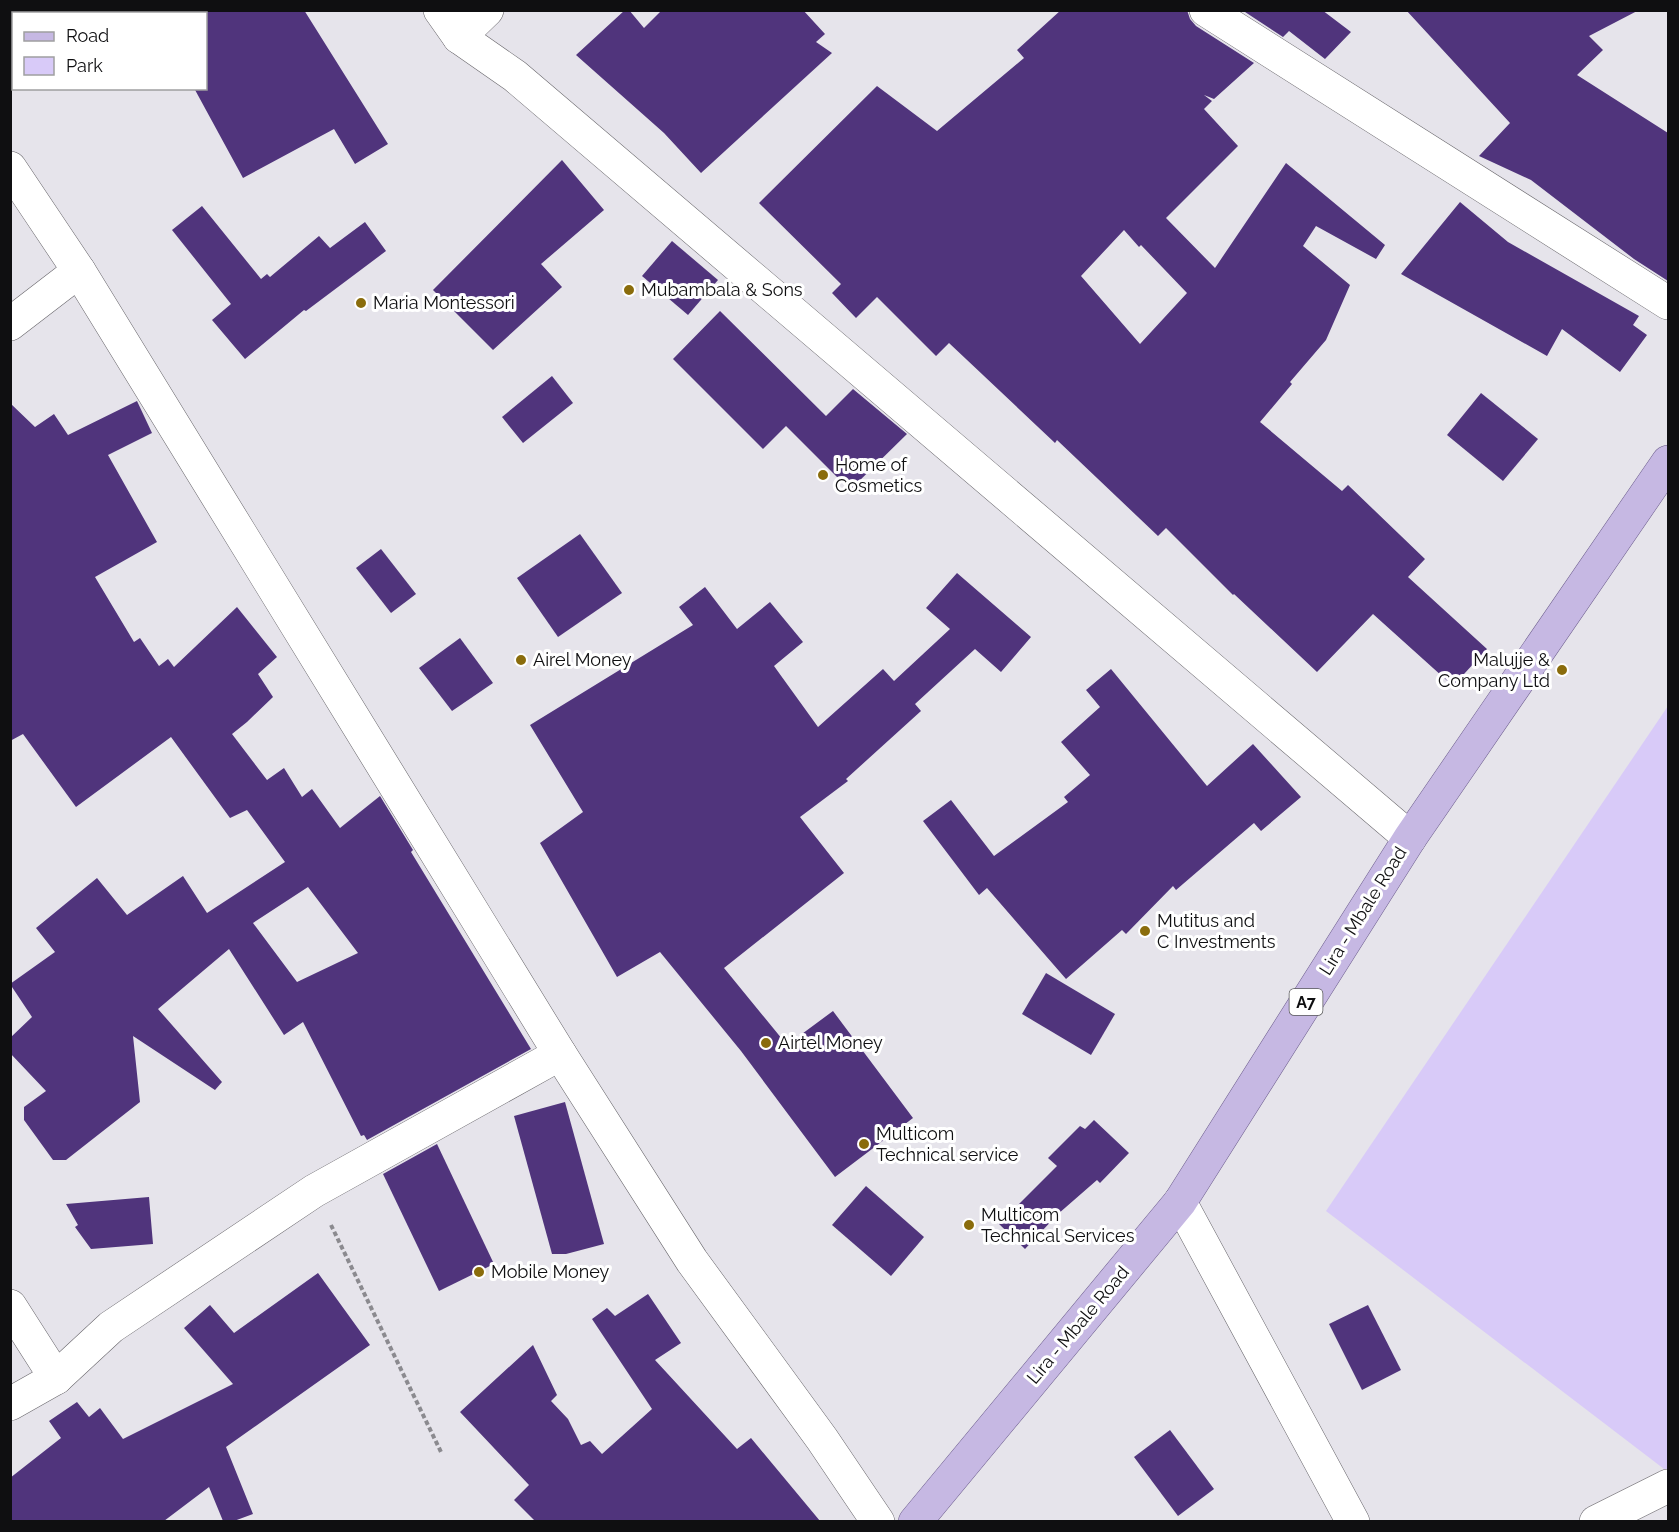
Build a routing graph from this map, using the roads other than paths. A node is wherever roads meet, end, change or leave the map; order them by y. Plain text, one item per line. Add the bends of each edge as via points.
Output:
1 (440, 10) edge
2 (487, 10) edge
3 (1206, 10) edge
4 (459, 37) junction
5 (10, 168) edge
6 (79, 271) junction
7 (1668, 303) edge
8 (10, 324) edge
9 (1668, 462) edge
10 (1410, 838) junction
11 (560, 1054) junction
12 (1180, 1202) junction
13 (10, 1306) edge
14 (56, 1378) junction
15 (10, 1404) edge
16 (1668, 1486) edge
17 (878, 1521) edge
18 (915, 1521) edge
19 (1353, 1521) edge
20 (1596, 1521) edge

1 - 4 street
2 - 4 street
3 - 7 street
4 - 10 street via 515,76
5 - 6 street
6 - 8 street
6 - 11 street
9 - 10 main road, Lira - Mbale Road / A7
10 - 12 main road, Lira - Mbale Road / A7
11 - 14 street via 314,1191 111,1327
11 - 17 street via 692,1261
12 - 18 main road, Lira - Mbale Road / A7
12 - 19 street
13 - 14 street
14 - 15 street
16 - 20 street

